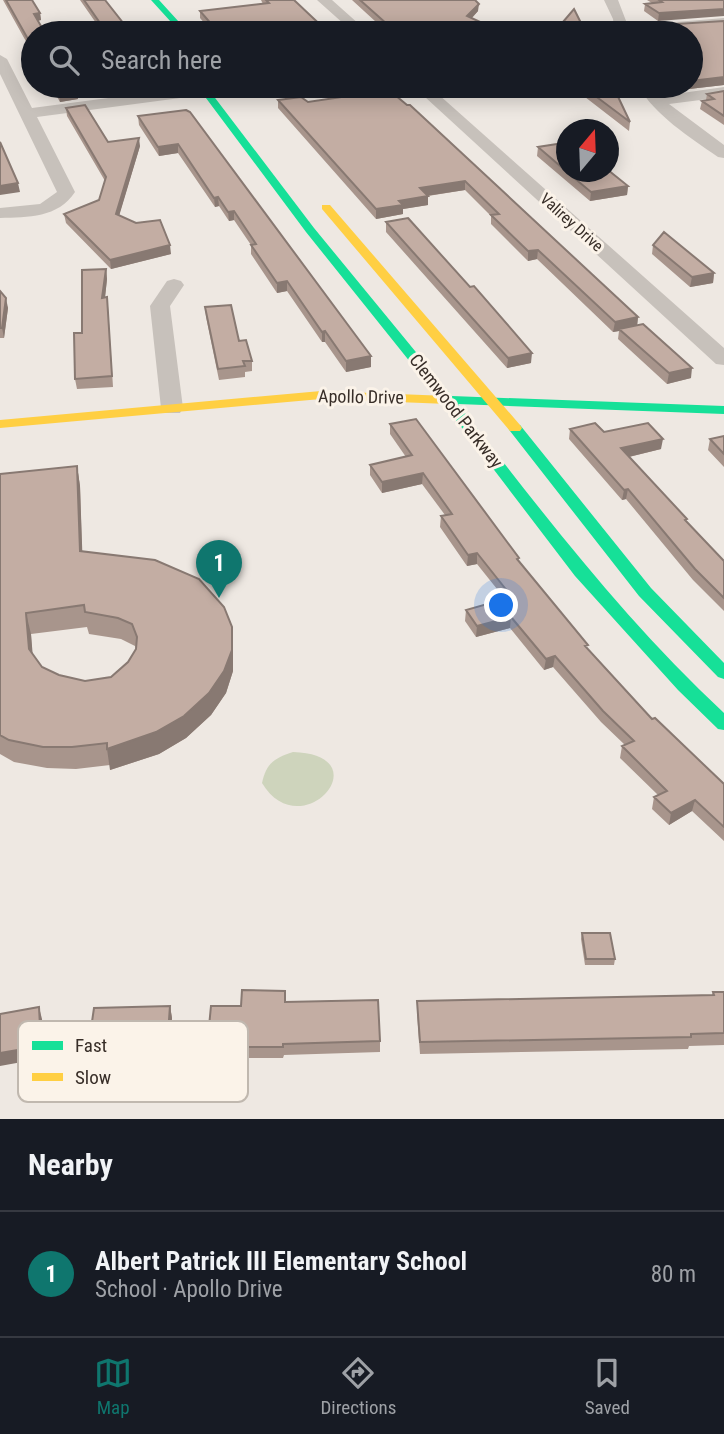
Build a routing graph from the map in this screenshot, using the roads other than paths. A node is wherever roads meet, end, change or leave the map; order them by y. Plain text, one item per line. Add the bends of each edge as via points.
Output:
1 (155, 0) edge
2 (324, 0) edge
3 (611, 0) edge
4 (174, 21) edge
5 (348, 21) edge
6 (620, 21) edge
7 (724, 22) edge
8 (703, 24) edge
9 (0, 59) edge
10 (724, 92) edge
11 (703, 95) edge
12 (133, 98) edge
13 (210, 98) edge
14 (433, 98) edge
15 (653, 98) edge
16 (678, 98) edge
17 (655, 101) junction
18 (29, 113) junction
19 (724, 153) edge
20 (315, 193) dead end
21 (58, 203) joint
22 (0, 213) edge
23 (174, 285) dead end
24 (724, 359) edge
25 (448, 400) junction
26 (494, 401) junction
27 (172, 408) junction
28 (724, 410) edge
29 (0, 424) edge
30 (724, 673) edge
31 (724, 724) edge

1 - 4 street
2 - 5 street
3 - 6 street
7 - 8 street
9 - 18 street
10 - 11 street
12 - 18 street
13 - 25 street, Clemwood Parkway
14 - 24 street, Valirey Drive
15 - 17 street
16 - 17 street
17 - 19 street
18 - 21 street via 65,188
20 - 26 street, Clemwood Parkway
21 - 22 street via 40,210
23 - 27 street via 160,306
25 - 26 street, Apollo Drive
25 - 27 street, Apollo Drive via 321,395
25 - 31 street, Clemwood Parkway via 581,572 684,687
26 - 28 street, Apollo Drive
26 - 30 street, Clemwood Parkway via 645,592
27 - 29 street, Apollo Drive

